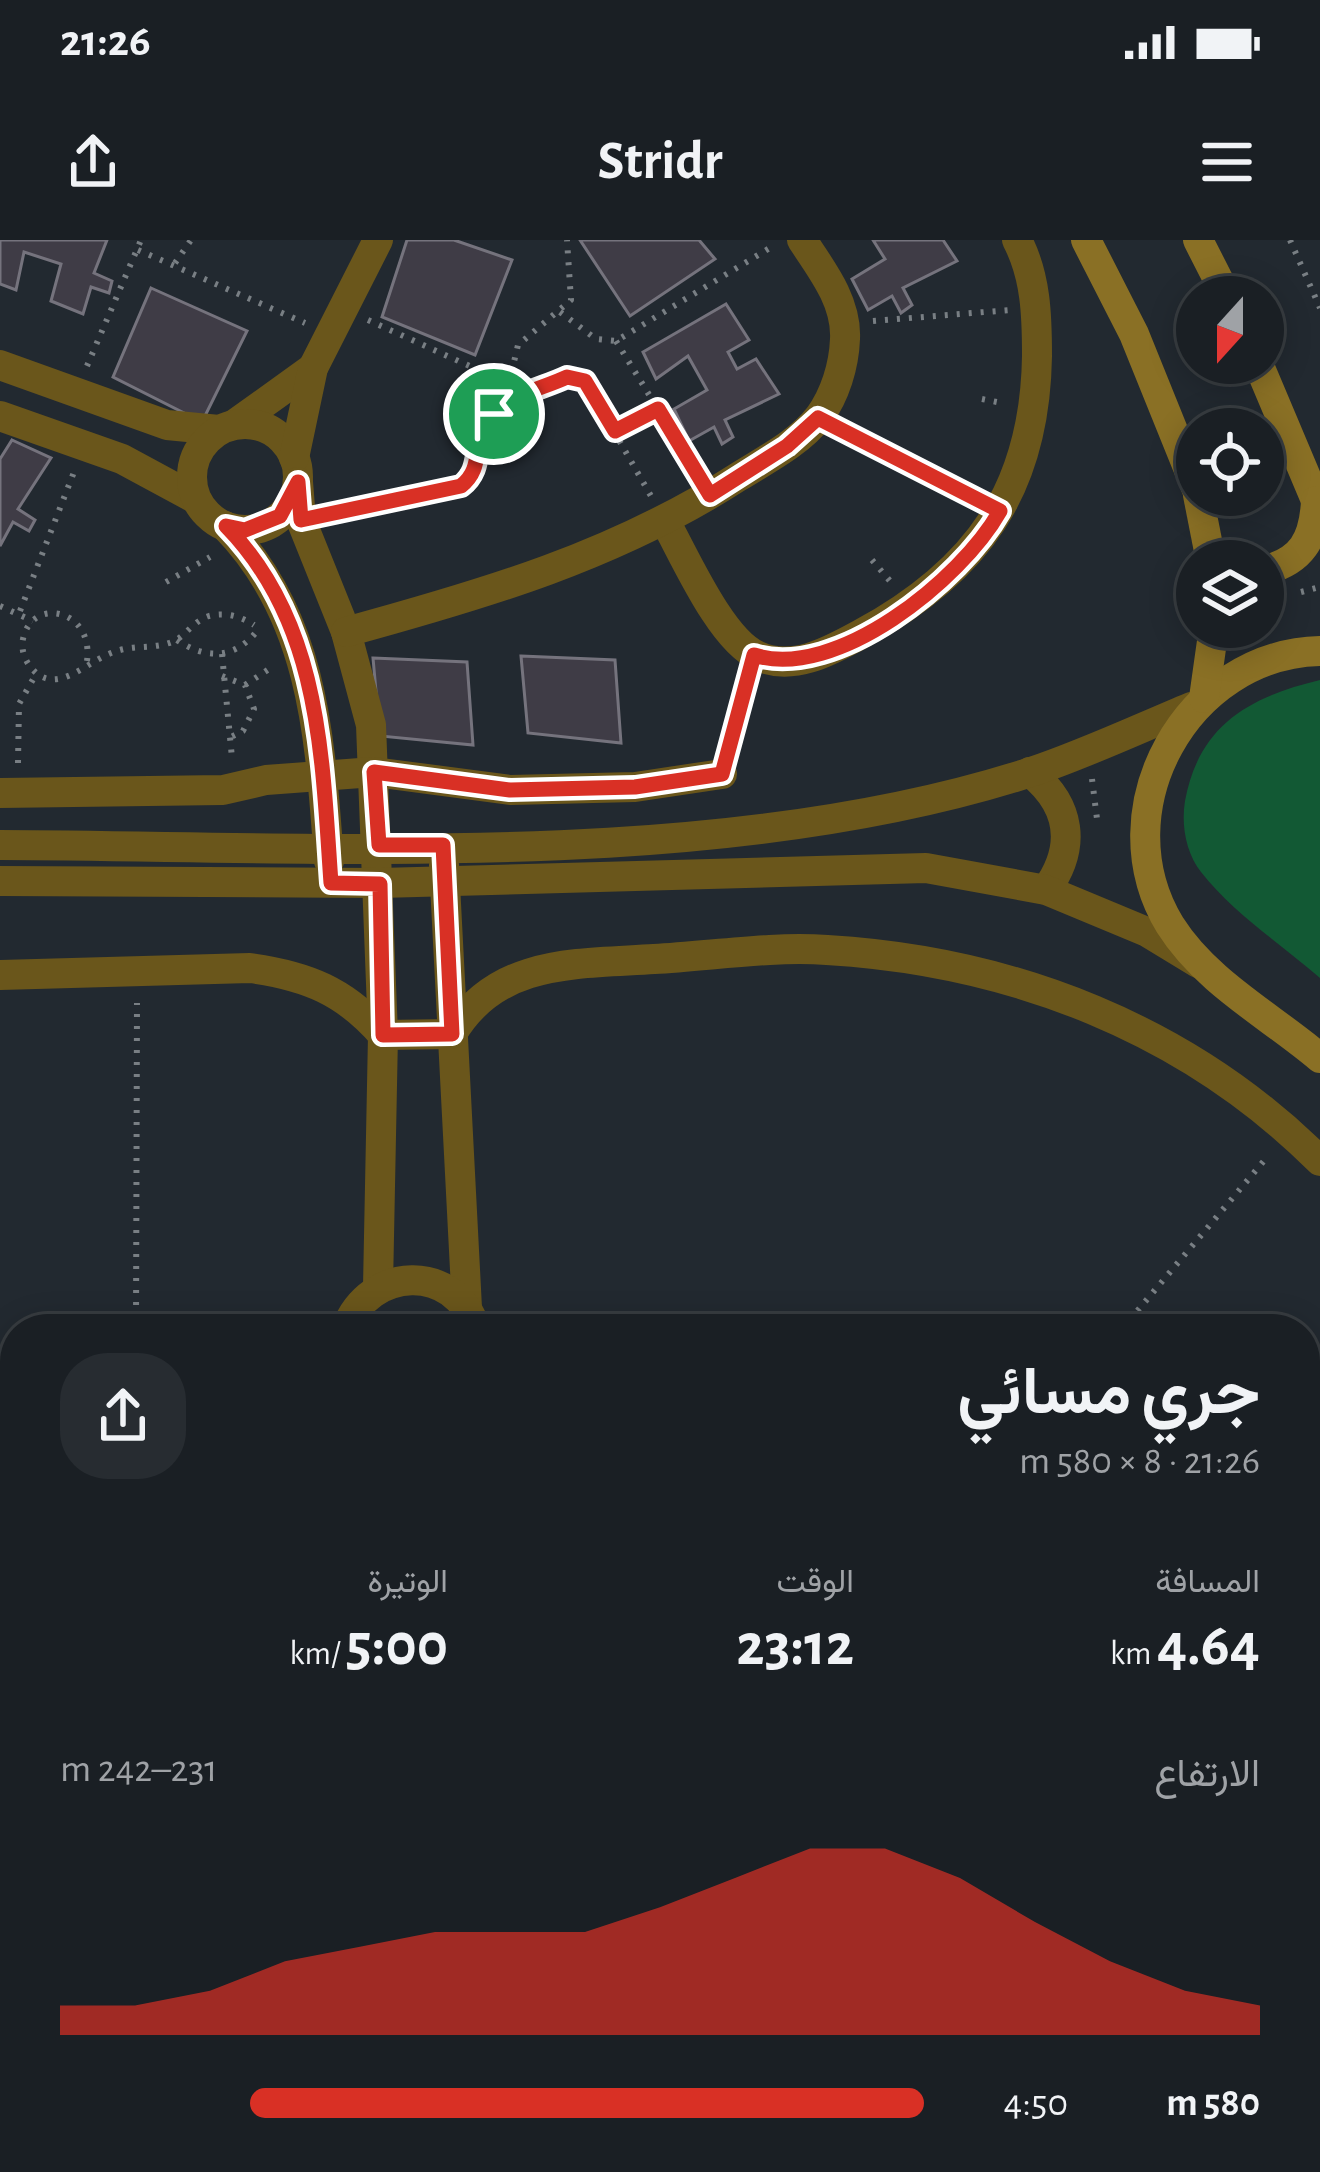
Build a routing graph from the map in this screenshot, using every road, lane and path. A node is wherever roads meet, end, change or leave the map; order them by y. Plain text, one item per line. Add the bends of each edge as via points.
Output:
1 (141, 240) edge
2 (191, 240) edge
3 (378, 240) edge
4 (567, 240) edge
5 (784, 240) edge
6 (802, 240) edge
7 (1017, 240) edge
8 (1086, 240) edge
9 (1198, 240) edge
10 (1290, 240) edge
11 (138, 250) junction
12 (176, 263) junction
13 (1216, 276) edge
14 (1037, 308) junction
15 (1320, 308) edge
16 (560, 313) junction
17 (337, 322) junction
18 (844, 323) junction
19 (616, 341) junction
20 (0, 365) edge
21 (313, 368) junction
22 (507, 383) junction
23 (1267, 384) edge
24 (76, 391) junction
25 (500, 405) junction
26 (658, 409) junction
27 (0, 416) edge
28 (818, 418) junction
29 (227, 427) junction
30 (615, 431) junction
31 (1176, 438) edge
32 (83, 446) junction
33 (296, 470) junction
34 (710, 495) junction
35 (196, 499) junction
36 (1318, 506) edge
37 (1000, 511) junction
38 (301, 520) junction
39 (665, 521) junction
40 (233, 533) junction
41 (1284, 564) edge
42 (166, 582) dead end
43 (0, 607) edge
44 (20, 611) junction
45 (33, 621) junction
46 (346, 632) junction
47 (177, 640) junction
48 (1210, 648) edge
49 (1320, 651) edge
50 (222, 654) junction
51 (754, 655) junction
52 (87, 661) junction
53 (36, 674) junction
54 (222, 676) junction
55 (1198, 703) junction
56 (231, 737) junction
57 (374, 772) junction
58 (1030, 772) junction
59 (325, 773) junction
60 (722, 774) joint
61 (223, 790) junction
62 (15, 793) edge
63 (0, 844) edge
64 (379, 845) junction
65 (443, 845) junction
66 (328, 846) junction
67 (0, 881) edge
68 (444, 881) junction
69 (331, 883) junction
70 (380, 884) junction
71 (1046, 890) junction
72 (1202, 965) junction
73 (136, 971) junction
74 (0, 975) edge
75 (452, 1034) junction
76 (383, 1035) junction
77 (1320, 1058) edge
78 (1289, 1130) junction
79 (1320, 1161) edge
80 (378, 1287) junction
81 (136, 1314) edge
82 (354, 1314) edge
83 (468, 1314) edge
84 (471, 1314) edge
85 (1136, 1314) edge

1 - 11 path
2 - 12 path
3 - 17 street
4 - 16 path via 573,287
5 - 19 path
6 - 18 street
7 - 14 street
8 - 31 main road
9 - 13 main road
10 - 15 path
11 - 12 path
11 - 24 path
12 - 17 path
14 - 18 path
14 - 37 street via 1035,409
16 - 19 path via 596,339
16 - 22 path via 518,345
17 - 21 street
17 - 22 path
18 - 28 street via 838,382
19 - 26 path
20 - 24 street
21 - 29 street
21 - 33 street
22 - 25 path
23 - 36 main road
24 - 29 street via 184,430
25 - 30 path via 574,376 589,386
25 - 38 path via 483,429 476,469 461,486
26 - 30 path
26 - 34 path
27 - 32 street
28 - 34 street
28 - 37 path
29 - 33 street via 271,430
29 - 35 street via 197,453
30 - 39 path
32 - 35 street
32 - 44 path
33 - 38 street
33 - 40 street via 280,516
34 - 39 street
35 - 40 street
36 - 41 main road via 1314,533
37 - 51 street via 962,562 912,606 832,651 796,662
38 - 46 street
39 - 46 street via 578,562
39 - 51 street via 702,588
40 - 42 path
40 - 59 street via 299,646
43 - 44 path
44 - 45 path
45 - 52 path via 68,615 82,626
45 - 53 path via 22,638
46 - 57 street via 371,724
47 - 50 path
47 - 50 path via 206,617 225,614 260,628
47 - 52 path
48 - 55 main road
49 - 55 main road via 1248,669
50 - 54 path
51 - 60 path
52 - 53 path via 59,680
53 - 62 path via 16,723
54 - 56 path
54 - 56 path via 252,697 250,722
55 - 58 street
55 - 72 main road via 1157,768 1146,820 1150,874 1169,923
56 - 61 path
57 - 59 street
57 - 60 street via 510,790 635,787
57 - 64 street
58 - 65 street via 883,808 732,831
58 - 71 street via 1048,787 1067,827 1066,850
59 - 61 street
59 - 66 street
61 - 62 street
63 - 66 street
64 - 65 street
64 - 66 street
64 - 70 street
65 - 68 street
66 - 69 street
67 - 69 street
68 - 70 street
68 - 71 street via 863,866 926,868
68 - 75 street
69 - 70 street
70 - 76 street
71 - 72 street
72 - 77 main road
73 - 74 street
73 - 76 street via 290,974 351,1002
73 - 81 path
75 - 76 street
75 - 78 street via 479,998 541,968 822,949 913,957 1089,1006 1162,1041
75 - 84 street
76 - 80 street
78 - 79 street
78 - 85 path
80 - 82 street
80 - 83 street via 417,1278 453,1293

